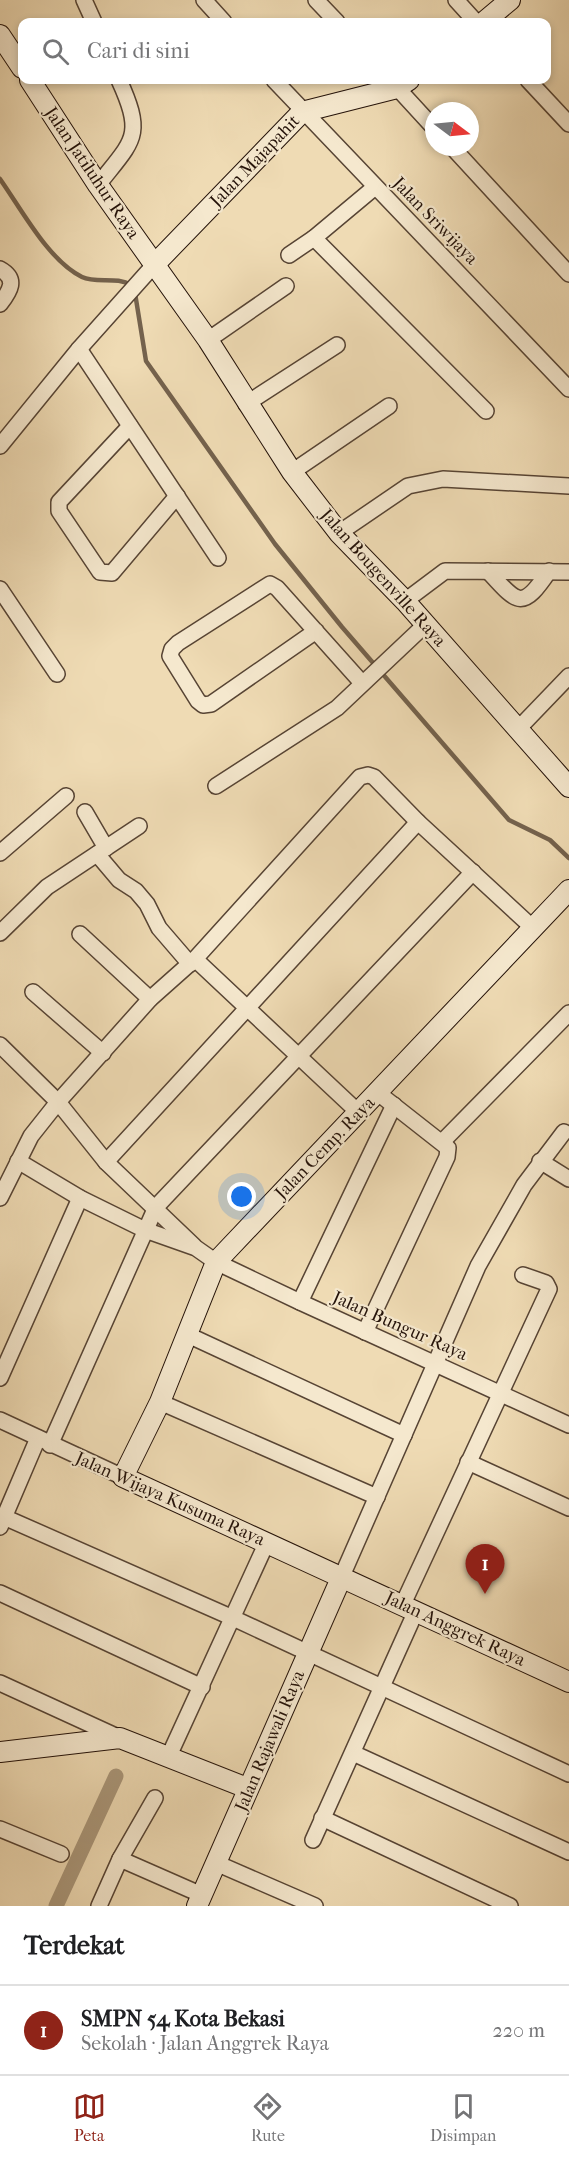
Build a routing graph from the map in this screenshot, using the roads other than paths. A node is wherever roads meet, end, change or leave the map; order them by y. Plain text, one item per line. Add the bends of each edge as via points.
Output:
1 (84, 0) edge
2 (204, 0) edge
3 (316, 0) edge
4 (456, 0) edge
5 (510, 0) edge
6 (92, 18) edge
7 (220, 18) edge
8 (333, 18) edge
9 (472, 18) edge
10 (489, 18) edge
11 (0, 35) edge
12 (18, 62) edge
13 (33, 84) edge
14 (121, 84) edge
15 (277, 84) edge
16 (393, 84) edge
17 (401, 84) edge
18 (532, 84) edge
19 (302, 112) junction
20 (425, 116) edge
21 (569, 124) edge
22 (460, 156) edge
23 (98, 185) junction
24 (375, 187) junction
25 (314, 238) junction
26 (289, 255) dead end
27 (154, 266) junction
28 (0, 269) edge
29 (569, 274) edge
30 (286, 286) dead end
31 (0, 304) edge
32 (207, 340) junction
33 (337, 345) dead end
34 (79, 349) junction
35 (569, 389) edge
36 (246, 404) junction
37 (390, 406) dead end
38 (486, 411) dead end
39 (130, 426) junction
40 (0, 446) edge
41 (292, 472) junction
42 (569, 486) edge
43 (177, 496) junction
44 (339, 533) junction
45 (218, 558) dead end
46 (549, 571) junction
47 (488, 572) junction
48 (569, 572) edge
49 (0, 589) edge
50 (405, 601) junction
51 (426, 624) junction
52 (316, 632) junction
53 (57, 674) dead end
54 (569, 676) edge
55 (367, 679) junction
56 (519, 728) junction
57 (216, 786) dead end
58 (569, 787) edge
59 (66, 796) dead end
60 (85, 812) dead end
61 (418, 822) junction
62 (139, 825) dead end
63 (102, 851) junction
64 (0, 853) edge
65 (473, 872) junction
66 (569, 890) edge
67 (2, 926) edge
68 (533, 928) junction
69 (80, 934) dead end
70 (192, 962) junction
71 (33, 992) dead end
72 (150, 999) junction
73 (246, 1009) junction
74 (569, 1012) edge
75 (1, 1046) edge
76 (103, 1053) junction
77 (298, 1057) junction
78 (378, 1093) junction
79 (58, 1102) junction
80 (394, 1105) junction
81 (358, 1112) junction
82 (564, 1132) dead end
83 (443, 1141) junction
84 (540, 1161) junction
85 (106, 1162) junction
86 (10, 1168) edge
87 (569, 1179) edge
88 (0, 1198) edge
89 (80, 1198) junction
90 (156, 1207) junction
91 (145, 1230) junction
92 (196, 1248) junction
93 (216, 1262) junction
94 (523, 1275) dead end
95 (300, 1302) junction
96 (365, 1332) junction
97 (188, 1335) junction
98 (436, 1363) junction
99 (0, 1378) edge
100 (499, 1393) junction
101 (160, 1402) junction
102 (0, 1420) edge
103 (569, 1425) edge
104 (404, 1435) junction
105 (44, 1442) junction
106 (468, 1462) junction
107 (123, 1477) junction
108 (377, 1497) junction
109 (569, 1508) edge
110 (2, 1522) edge
111 (267, 1542) junction
112 (342, 1576) junction
113 (0, 1593) edge
114 (410, 1607) junction
115 (233, 1618) junction
116 (308, 1655) junction
117 (569, 1682) edge
118 (0, 1683) edge
119 (202, 1687) junction
120 (381, 1688) junction
121 (120, 1738) junction
122 (0, 1752) edge
123 (352, 1753) junction
124 (168, 1758) junction
125 (569, 1774) edge
126 (248, 1788) junction
127 (154, 1798) dead end
128 (322, 1818) junction
129 (0, 1829) edge
130 (313, 1840) dead end
131 (569, 1852) edge
132 (61, 1854) dead end
133 (120, 1859) junction
134 (216, 1863) junction
135 (199, 1900) edge
136 (506, 1905) edge
137 (99, 1906) edge
138 (315, 1906) edge

1 - 6 street
2 - 7 street
3 - 8 street
4 - 9 street
5 - 10 street
11 - 12 street
13 - 23 street, Jalan Jatiluhur Raya
14 - 23 street via 134,134 123,156
15 - 19 street, Jalan Sriwijaya
16 - 19 street, Jalan Majapahit
17 - 20 street
18 - 21 street
19 - 24 street, Jalan Sriwijaya
19 - 27 street, Jalan Majapahit
22 - 29 street
23 - 27 street, Jalan Jatiluhur Raya
24 - 25 street
24 - 35 street, Jalan Sriwijaya
25 - 26 street
25 - 38 street
27 - 32 street, Jalan Bougenville Raya
27 - 34 street
28 - 31 street via 12,283
30 - 32 street
32 - 36 street, Jalan Bougenville Raya
33 - 36 street
34 - 39 street
34 - 40 street
36 - 41 street, Jalan Bougenville Raya
37 - 41 street
39 - 43 street
39 - 43 street via 59,502 59,511 100,572 112,573
41 - 44 street, Jalan Bougenville Raya
42 - 44 street via 443,479 408,486
43 - 45 street
44 - 50 street, Jalan Bougenville Raya
46 - 47 street
46 - 47 street via 532,596 526,598 509,594
46 - 48 street
47 - 50 street via 445,571
49 - 53 street
50 - 51 street, Jalan Bougenville Raya
51 - 55 street
51 - 56 street, Jalan Bougenville Raya
52 - 52 street via 211,704 198,701 170,656 178,643 270,584
52 - 55 street
54 - 56 street
55 - 57 street via 337,708
56 - 58 street, Jalan Bougenville Raya
59 - 64 street
60 - 63 street
61 - 65 street
61 - 70 street via 374,777 360,777
61 - 73 street
62 - 63 street
63 - 67 street via 47,887
63 - 70 street via 119,880 147,904 172,947
65 - 68 street
65 - 77 street
66 - 68 street, Jalan Cemp. Raya
68 - 78 street, Jalan Cemp. Raya
69 - 72 street
70 - 72 street
70 - 73 street
71 - 76 street
72 - 76 street
73 - 77 street
73 - 85 street
74 - 83 street
75 - 79 street
76 - 79 street
77 - 81 street
77 - 90 street
78 - 80 street
78 - 81 street, Jalan Cemp. Raya
79 - 85 street
79 - 86 street
80 - 83 street
80 - 95 street
81 - 93 street, Jalan Cemp. Raya
82 - 84 street
83 - 96 street via 448,1148 447,1157
84 - 87 street
84 - 98 street via 478,1266
85 - 90 street
86 - 88 street
86 - 89 street
89 - 91 street
89 - 99 street
90 - 91 street
90 - 92 street
91 - 92 street
91 - 105 street
92 - 93 street, Jalan Bungur Raya
93 - 95 street, Jalan Bungur Raya
93 - 97 street, Jalan Cemp. Raya
94 - 100 street via 546,1282 549,1289
95 - 96 street, Jalan Bungur Raya
96 - 98 street, Jalan Bungur Raya
97 - 101 street, Jalan Cemp. Raya
97 - 104 street
98 - 100 street, Jalan Bungur Raya
98 - 104 street
100 - 103 street, Jalan Bungur Raya
100 - 106 street
101 - 107 street, Jalan Cemp. Raya
101 - 108 street
102 - 105 street, Jalan Wijaya Kusuma Raya
104 - 108 street
105 - 107 street, Jalan Wijaya Kusuma Raya
105 - 110 street
106 - 109 street
106 - 114 street
107 - 111 street, Jalan Wijaya Kusuma Raya
108 - 112 street
110 - 115 street
111 - 112 street, Jalan Wijaya Kusuma Raya
111 - 115 street
112 - 114 street, Jalan Anggrek Raya
112 - 116 street, Jalan Rajawali Raya
113 - 119 street
114 - 117 street, Jalan Anggrek Raya
114 - 120 street
115 - 116 street
115 - 119 street
116 - 120 street
116 - 126 street, Jalan Rajawali Raya
118 - 121 street
119 - 124 street
120 - 123 street
120 - 125 street
121 - 122 street
121 - 124 street
123 - 128 street
123 - 131 street
124 - 126 street
126 - 134 street, Jalan Rajawali Raya
127 - 133 street
128 - 130 street
128 - 136 street
129 - 132 street
133 - 135 street
133 - 137 street
134 - 135 street, Jalan Rajawali Raya
134 - 138 street

